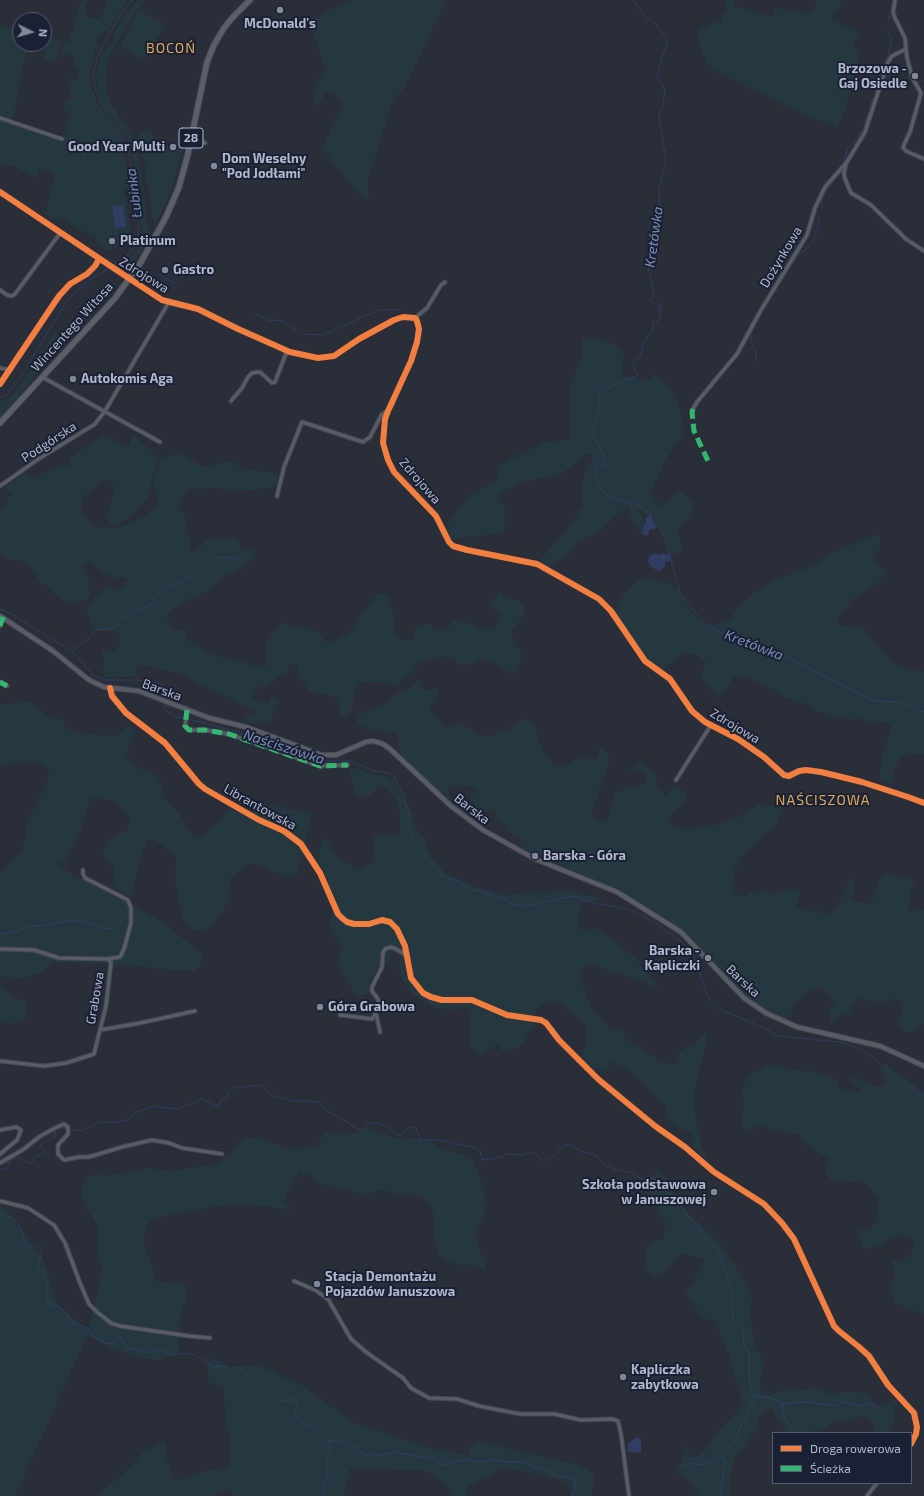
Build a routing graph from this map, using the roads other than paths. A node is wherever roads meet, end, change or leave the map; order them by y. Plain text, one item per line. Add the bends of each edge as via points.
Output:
1 (250, 0) edge
2 (895, 0) edge
3 (906, 48) junction
4 (923, 93) edge
5 (0, 118) edge
6 (62, 139) dead end
7 (190, 140) junction
8 (205, 143) dead end
9 (924, 159) edge
10 (847, 162) junction
11 (0, 192) edge
12 (61, 232) junction
13 (924, 251) edge
14 (130, 279) junction
15 (445, 282) dead end
16 (0, 290) edge
17 (169, 302) junction
18 (415, 318) junction
19 (27, 344) dead end
20 (287, 351) junction
21 (0, 368) edge
22 (42, 377) junction
23 (231, 401) dead end
24 (693, 409) dead end
25 (105, 411) junction
26 (388, 411) junction
27 (0, 423) edge
28 (160, 442) dead end
29 (0, 486) edge
30 (277, 496) dead end
31 (1, 617) edge
32 (0, 626) edge
33 (0, 682) edge
34 (7, 686) dead end
35 (110, 688) junction
36 (187, 710) junction
37 (711, 725) junction
38 (348, 765) dead end
39 (676, 780) dead end
40 (924, 803) edge
41 (83, 870) dead end
42 (0, 949) edge
43 (406, 955) junction
44 (108, 959) junction
45 (195, 1011) dead end
46 (376, 1012) junction
47 (340, 1015) dead end
48 (100, 1030) junction
49 (380, 1032) dead end
50 (0, 1061) edge
51 (924, 1066) edge
52 (0, 1130) edge
53 (0, 1154) edge
54 (222, 1154) dead end
55 (0, 1163) edge
56 (0, 1201) edge
57 (294, 1280) dead end
58 (210, 1338) dead end
59 (912, 1442) edge
60 (876, 1484) edge
61 (629, 1496) edge
62 (867, 1496) edge

1 - 7 main road, Wincentego Witosa / 28 via 224,28 209,57
2 - 3 street via 893,12 905,38
3 - 4 street via 912,77
3 - 10 street, Dożynkowa via 892,56 888,62 868,127
4 - 9 street via 903,147
5 - 6 street
7 - 8 street
7 - 14 main road, Wincentego Witosa / 28 via 171,207
10 - 13 street via 844,173 852,193 871,205 906,239
10 - 24 street, Dożynkowa via 825,187 807,235 737,354
11 - 12 street, Zdrojowa
12 - 14 street, Zdrojowa
12 - 16 street via 15,294 7,295
14 - 17 street, Zdrojowa
14 - 22 main road, Wincentego Witosa / 28
15 - 18 street via 427,308
17 - 20 street, Zdrojowa via 198,309
17 - 25 street, Podgórska
18 - 20 street, Zdrojowa via 403,317 394,320 334,356 318,358
18 - 26 street, Zdrojowa via 419,329 417,342
19 - 21 street via 10,370
20 - 23 street via 275,382 260,372 252,372
22 - 25 street
22 - 27 main road, Wincentego Witosa / 28
25 - 28 street
25 - 29 street, Podgórska via 95,424
26 - 30 street, Zdrojowa via 382,414 370,437 363,442 302,422 284,466
26 - 37 street, Zdrojowa via 383,435 388,460 394,472 436,516 449,542 467,550 537,564 599,599 645,661 670,679 692,711
31 - 32 street
31 - 35 street, Barska via 53,651 89,680
33 - 34 street
35 - 36 street, Barska via 138,691
35 - 43 street, Librantowska via 112,696 126,713 165,743 205,789 259,820 284,831 301,844 320,873 342,918 354,924 369,924 382,920 390,922 402,938
36 - 38 street via 184,726 189,730 229,734 320,766
36 - 51 street, Barska via 246,727 322,755 336,755 366,742 383,744 451,806 487,833 537,860 617,892 680,932 740,994 766,1013 797,1027 880,1046
37 - 39 street
37 - 40 street, Zdrojowa via 738,738 784,775 789,776 806,770 816,772 862,782
41 - 44 street via 85,878 128,900 131,908 131,923 124,949 120,957
42 - 44 street, Grabowa via 34,950 59,958
43 - 46 street via 391,947 385,949 382,968 372,987 380,1006
43 - 59 street, Librantowska via 411,978 423,993 442,1000 472,1000 507,1015 534,1018 546,1023 559,1040 598,1079 714,1172 754,1197 772,1213 794,1239 834,1326 869,1356 888,1385 914,1412 917,1427
44 - 48 street, Grabowa via 111,964 110,974
45 - 48 street
46 - 47 street via 372,1019
46 - 49 street
48 - 50 street, Grabowa via 94,1054 75,1061 44,1066
52 - 53 street via 16,1127 21,1130 17,1140
54 - 55 street via 152,1140 89,1157 64,1160 58,1154 58,1145 68,1134 68,1128 64,1124
56 - 58 street via 28,1208 54,1225 65,1243 89,1304 111,1323
57 - 61 street via 328,1299 351,1339 398,1374 411,1388 429,1398 457,1399 486,1408 520,1414 554,1414 581,1420 618,1421
60 - 62 street

